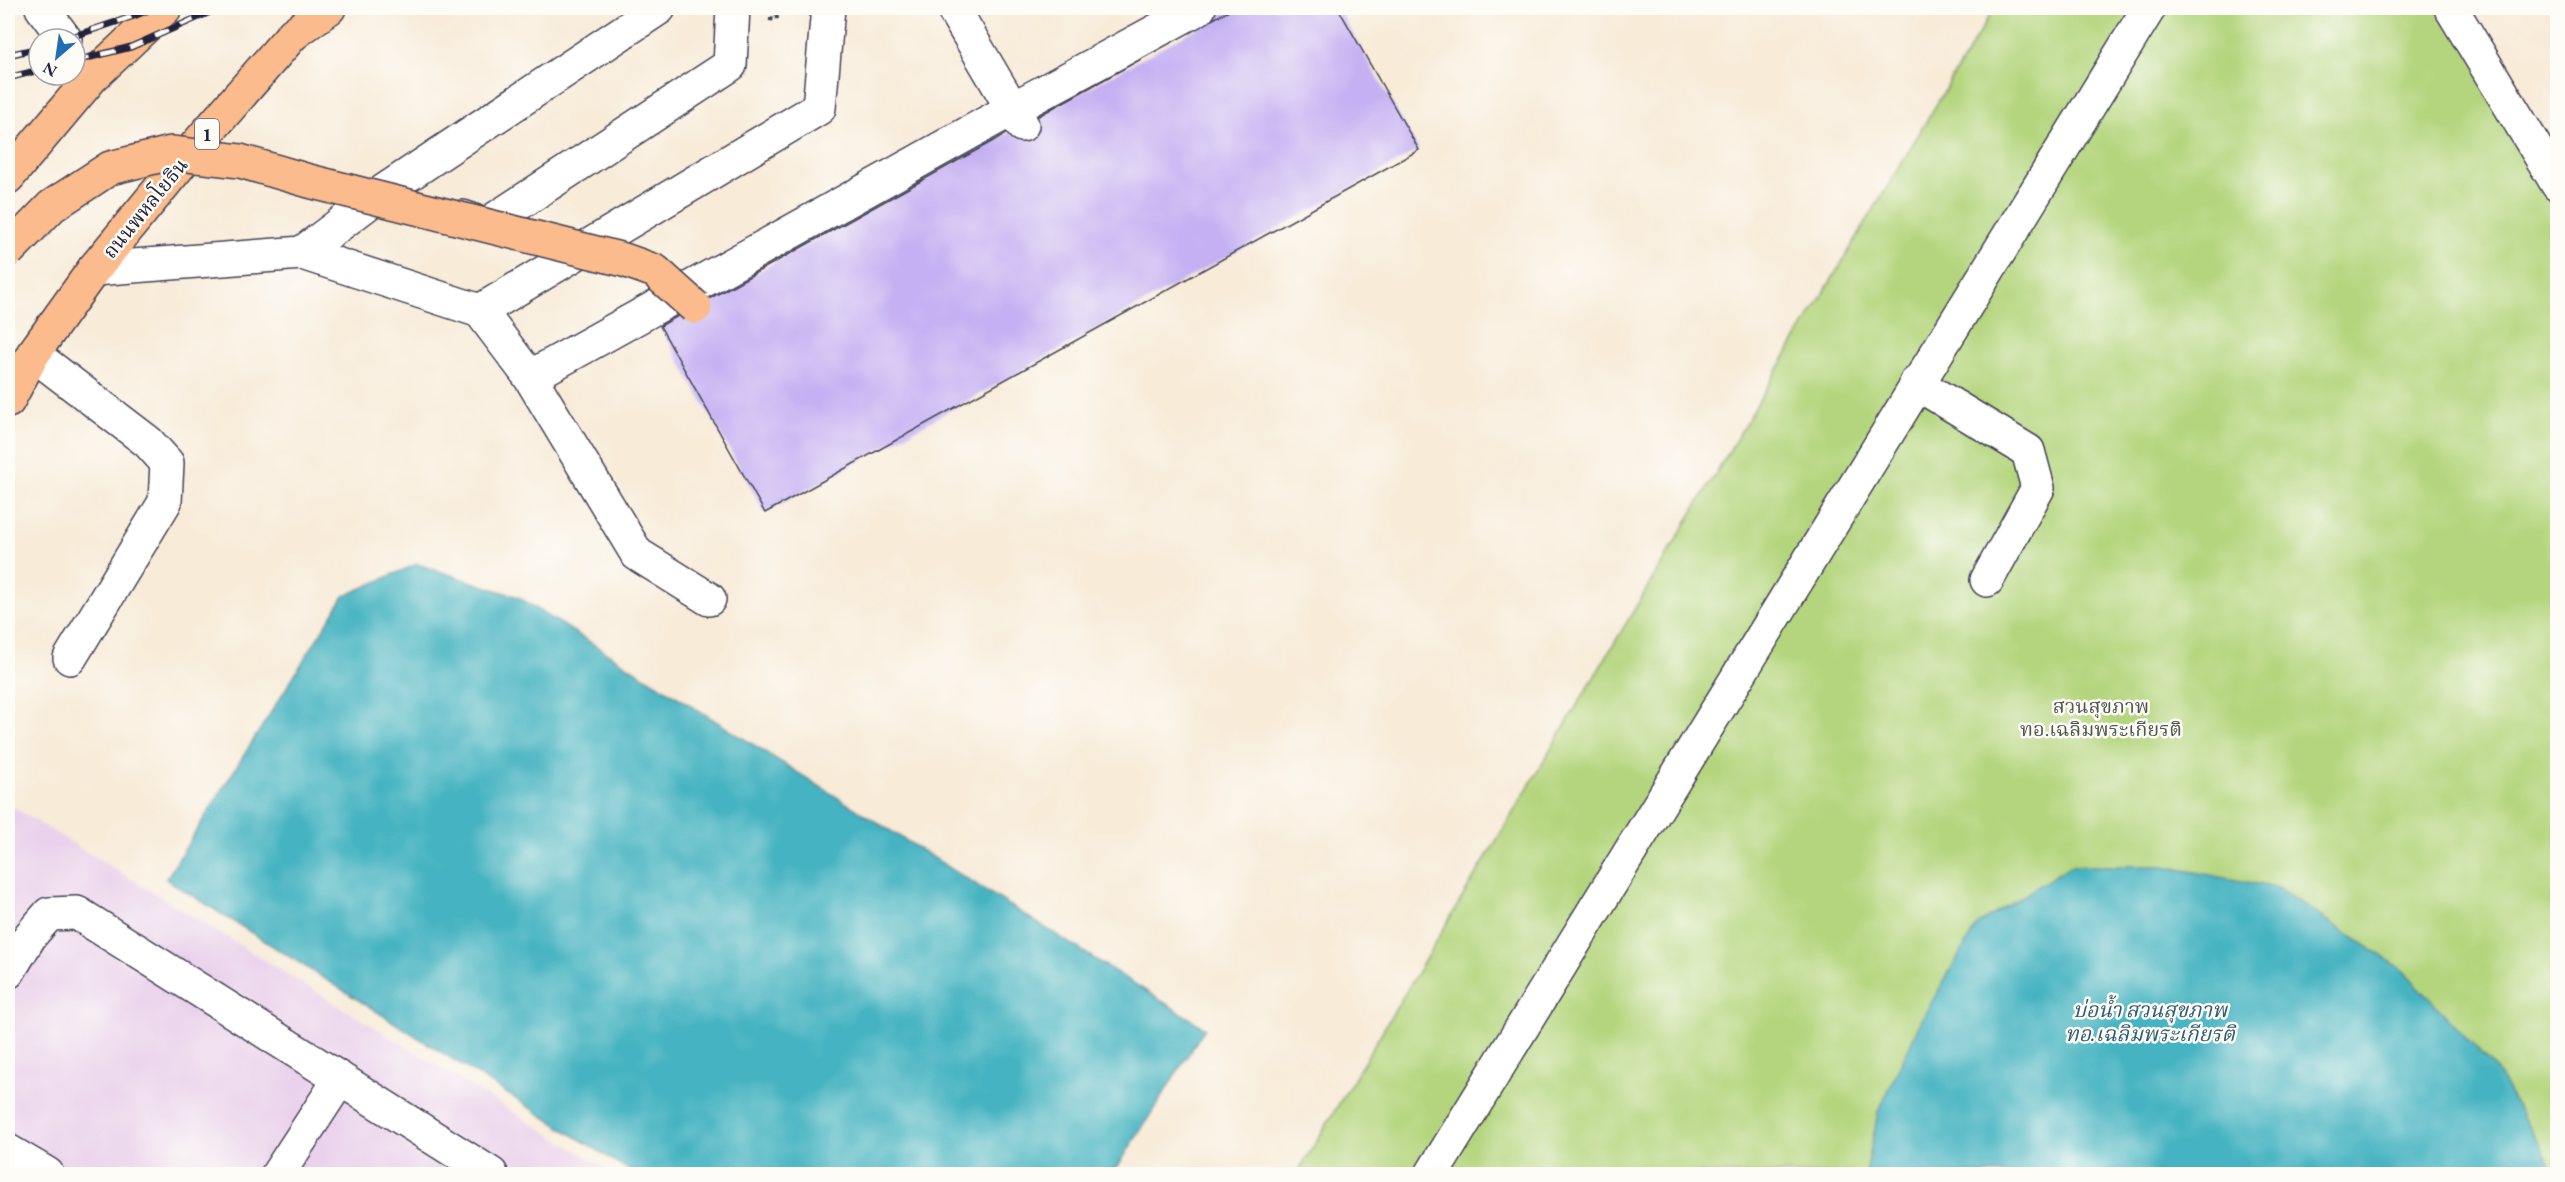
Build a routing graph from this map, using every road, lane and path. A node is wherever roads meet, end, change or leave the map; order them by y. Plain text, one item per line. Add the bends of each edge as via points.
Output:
1 (42, 8) edge
2 (165, 8) edge
3 (329, 8) edge
4 (659, 8) edge
5 (733, 8) edge
6 (828, 8) edge
7 (953, 8) edge
8 (1199, 8) edge
9 (2149, 8) edge
10 (2451, 8) edge
11 (55, 27) edge
12 (87, 62) edge
13 (68, 87) edge
14 (1017, 117) junction
15 (8, 177) edge
16 (2558, 185) edge
17 (384, 191) junction
18 (8, 251) edge
19 (302, 253) junction
20 (94, 269) junction
21 (695, 307) dead end
22 (480, 310) junction
23 (33, 354) junction
24 (530, 377) junction
25 (1916, 383) junction
26 (8, 401) edge
27 (1987, 580) dead end
28 (709, 599) dead end
29 (70, 658) dead end
30 (8, 972) edge
31 (340, 1079) junction
32 (8, 1151) edge
33 (47, 1174) edge
34 (278, 1174) edge
35 (491, 1174) edge
36 (1434, 1174) edge

1 - 11 street
2 - 12 main road
3 - 20 main road, ถนนพหลโยธิน / 1 via 293,34
4 - 17 street
5 - 17 street via 730,65 486,225
6 - 22 street via 819,108
7 - 14 street
8 - 14 street
9 - 25 street
10 - 16 street
13 - 15 main road
14 - 24 street
17 - 19 street
18 - 21 main road, bridge via 52,206 110,168 171,153 240,161 624,260 655,271
19 - 20 street
19 - 22 street
20 - 23 main road, ถนนพหลโยธิน / 1
22 - 24 street
23 - 26 main road, ถนนพหลโยธิน / 1
23 - 29 street via 148,442 167,463 165,502
24 - 28 street via 637,554
25 - 27 street via 2028,451 2038,488
25 - 36 street
30 - 31 street via 48,914 76,913
31 - 34 street
31 - 35 street
32 - 33 street

